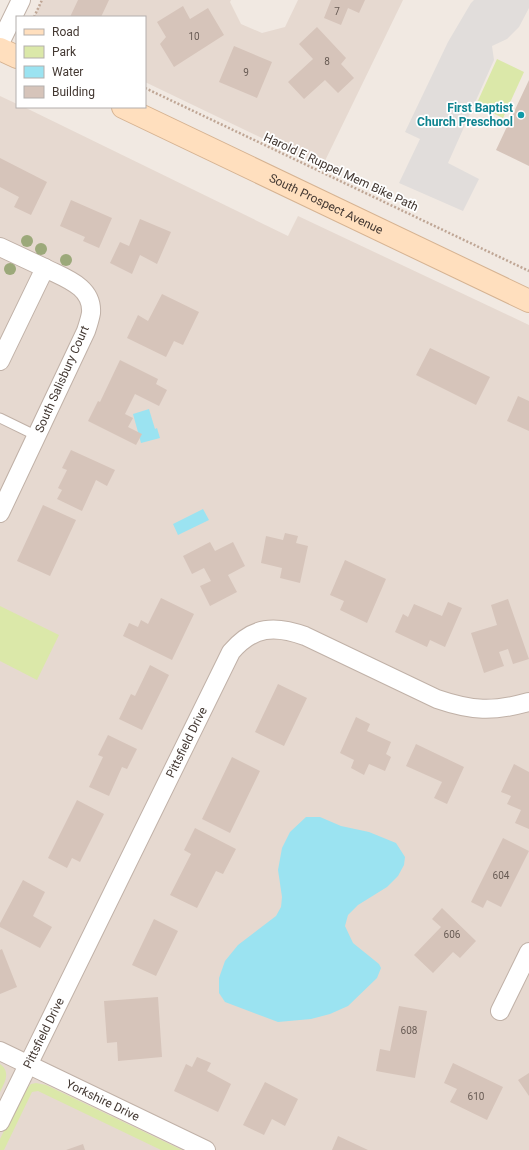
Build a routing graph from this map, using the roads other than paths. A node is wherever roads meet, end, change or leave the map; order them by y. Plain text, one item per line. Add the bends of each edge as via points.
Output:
1 (21, 0) edge
2 (0, 43) edge
3 (0, 49) edge
4 (16, 57) edge
5 (125, 108) edge
6 (0, 247) edge
7 (45, 268) junction
8 (529, 301) edge
9 (0, 361) edge
10 (0, 418) edge
11 (37, 436) junction
12 (0, 513) edge
13 (529, 702) edge
14 (529, 952) edge
15 (500, 1011) dead end
16 (0, 1051) edge
17 (28, 1064) junction
18 (0, 1122) edge
19 (206, 1150) edge

1 - 2 street
3 - 4 main road
5 - 8 main road, South Prospect Avenue
6 - 7 street, South Salisbury Court
7 - 9 street
7 - 11 street, South Salisbury Court via 78,285 90,302 91,312 86,331
10 - 11 lane
11 - 12 street, South Salisbury Court
13 - 17 street, Pittsfield Drive via 497,709 457,706 436,699 289,630 274,628 247,637 231,652
14 - 15 street
16 - 17 street, Yorkshire Drive
17 - 18 street, Pittsfield Drive
17 - 19 street, Yorkshire Drive

